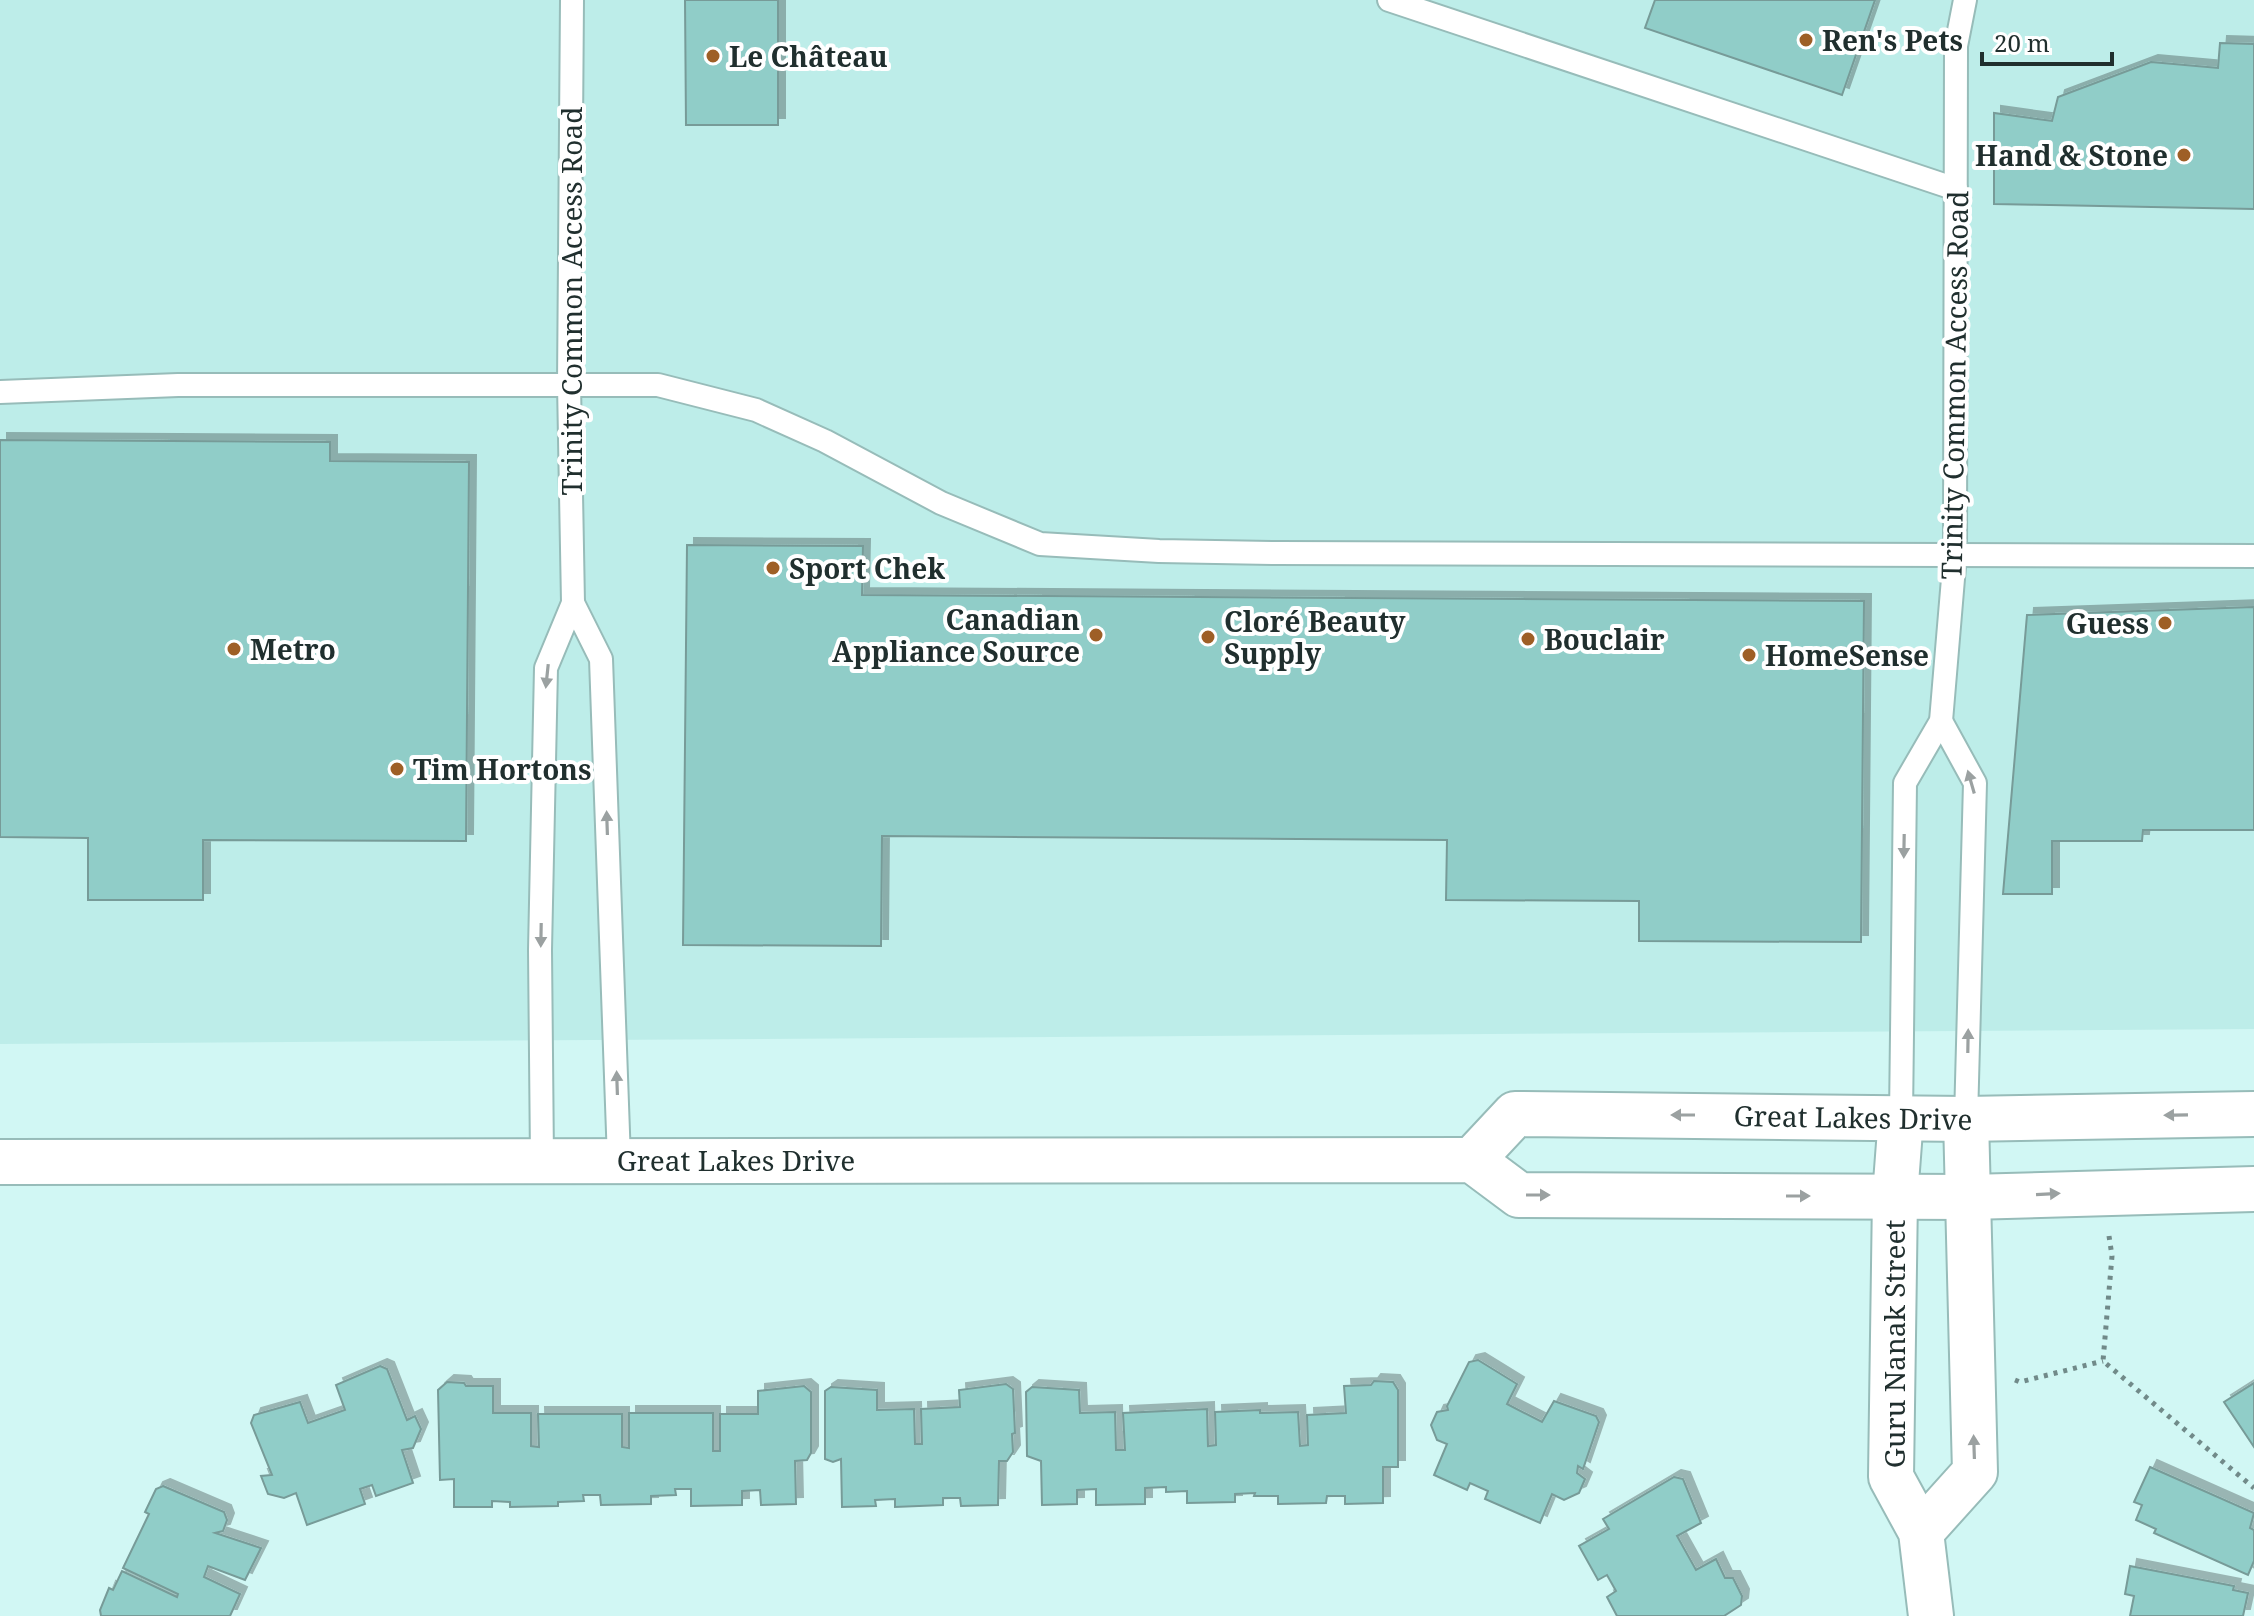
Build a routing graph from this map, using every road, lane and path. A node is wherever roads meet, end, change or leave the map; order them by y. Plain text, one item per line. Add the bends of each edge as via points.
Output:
1 (572, 0) edge
2 (1389, 0) edge
3 (1965, 0) edge
4 (1956, 189) junction
5 (569, 384) junction
6 (0, 392) edge
7 (1955, 555) junction
8 (2254, 556) edge
9 (573, 603) junction
10 (1941, 721) junction
11 (2254, 1114) edge
12 (1901, 1117) junction
13 (1966, 1119) junction
14 (542, 1159) junction
15 (619, 1160) junction
16 (1472, 1160) junction
17 (0, 1162) edge
18 (2254, 1189) edge
19 (2104, 1191) junction
20 (1895, 1196) junction
21 (1970, 1197) junction
22 (2103, 1361) junction
23 (1972, 1367) junction
24 (2254, 1488) edge
25 (1921, 1532) junction
26 (1931, 1616) edge

1 - 5 lane, Trinity Common Access Road
2 - 4 lane
3 - 4 lane, Trinity Common Access Road via 1956,46
4 - 7 lane, Trinity Common Access Road
5 - 6 lane via 178,385
5 - 7 lane via 658,385 756,410 941,503 1040,544 1232,552
5 - 9 lane, Trinity Common Access Road
7 - 8 lane
7 - 10 lane, Trinity Common Access Road
9 -> 14 lane, Trinity Common Access Road via 546,668
15 -> 9 lane, Trinity Common Access Road via 601,659
10 -> 12 lane, Trinity Common Access Road via 1905,783
13 -> 10 lane via 1975,783
11 -> 13 street, Great Lakes Drive
12 - 13 street, Great Lakes Drive
12 -> 16 street, Great Lakes Drive via 1515,1114
12 - 20 street, Guru Nanak Street
13 - 21 street
14 - 15 street, Great Lakes Drive
14 - 17 street, Great Lakes Drive
15 - 16 street, Great Lakes Drive
16 -> 20 street via 1519,1195
18 - 19 street
21 -> 19 street
19 - 22 path via 2112,1256
20 - 21 street
20 - 25 street, Guru Nanak Street via 1891,1477
21 - 23 street
22 - 23 path via 2020,1382
22 - 24 path
25 -> 23 street via 1975,1472
25 - 26 street, Guru Nanak Street

